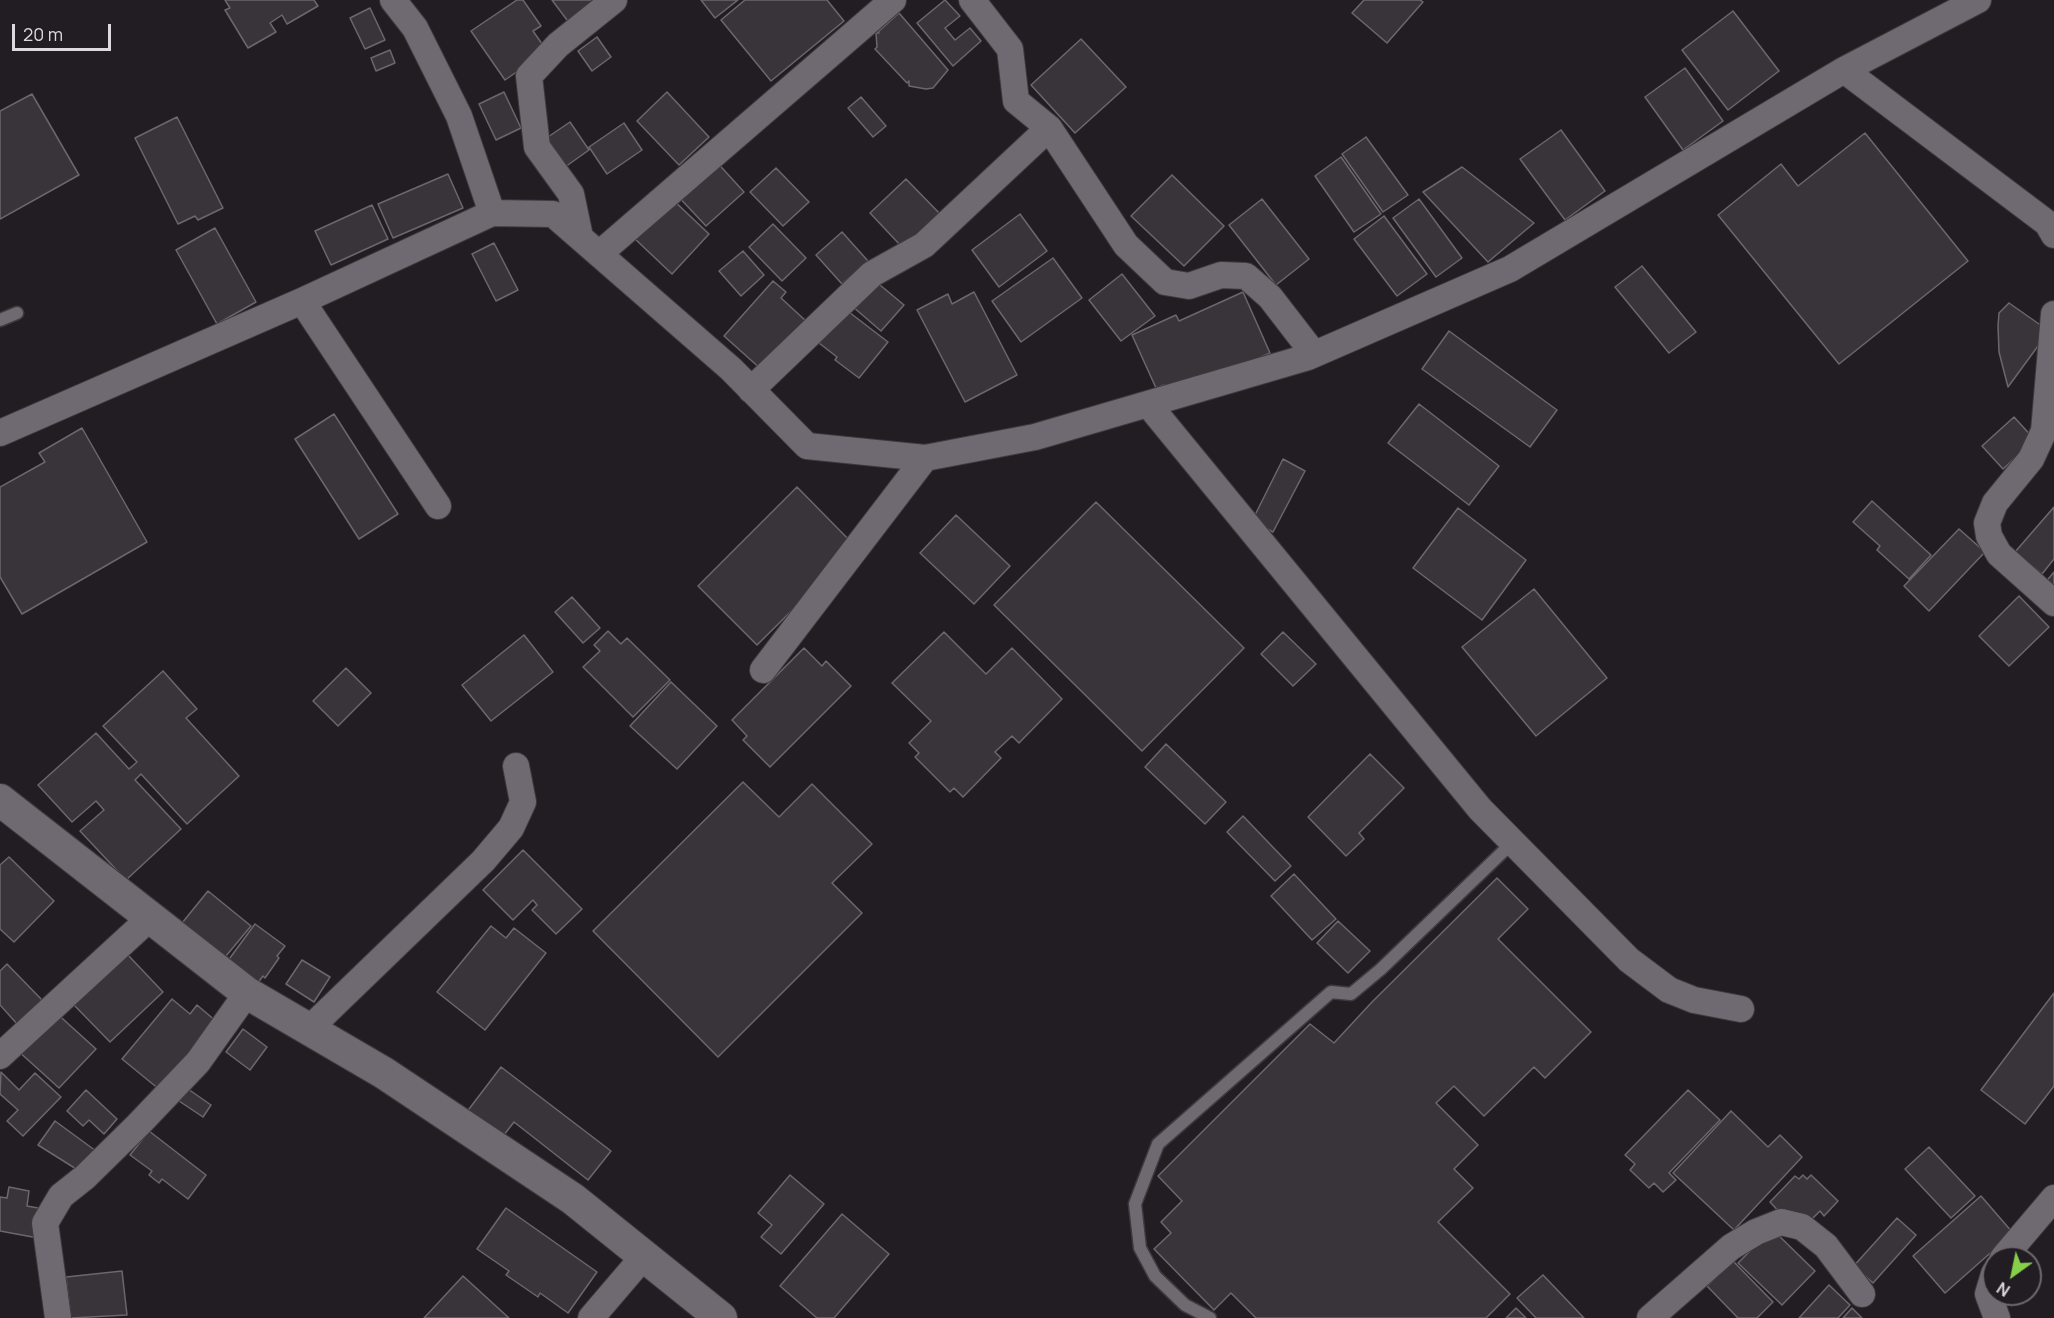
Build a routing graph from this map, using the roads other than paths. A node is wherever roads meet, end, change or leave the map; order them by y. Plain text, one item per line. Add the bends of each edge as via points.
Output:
1 (393, 0) edge
2 (614, 0) edge
3 (892, 0) edge
4 (972, 0) edge
5 (1977, 0) edge
6 (1844, 70) junction
7 (1049, 128) junction
8 (492, 213) junction
9 (2054, 234) edge
10 (580, 237) junction
11 (599, 254) junction
12 (302, 301) junction
13 (17, 313) dead end
14 (2054, 314) edge
15 (0, 320) edge
16 (1314, 354) junction
17 (751, 390) junction
18 (1148, 404) junction
19 (2050, 417) edge
20 (0, 433) edge
21 (925, 458) junction
22 (438, 506) dead end
23 (2054, 603) edge
24 (763, 670) dead end
25 (516, 766) dead end
26 (0, 800) edge
27 (1513, 842) junction
28 (151, 917) junction
29 (247, 993) junction
30 (1741, 1009) dead end
31 (309, 1029) junction
32 (0, 1056) edge
33 (2054, 1198) edge
34 (2013, 1246) edge
35 (644, 1256) junction
36 (1862, 1294) dead end
37 (58, 1318) edge
38 (591, 1318) edge
39 (721, 1318) edge
40 (1210, 1318) edge
41 (1650, 1318) edge

1 - 8 street via 415,28 459,116
2 - 10 street via 558,45 529,76 537,147 571,194
3 - 11 street
4 - 7 street via 1010,49 1016,101
5 - 6 street
6 - 9 street via 2047,223
6 - 16 street via 1510,269
7 - 16 street via 1126,245 1165,282 1189,286 1221,275 1246,276 1270,297
7 - 17 street via 924,245 872,273
8 - 10 street via 553,214
8 - 12 street
10 - 11 street
11 - 17 street
12 - 20 street
12 - 22 street
13 - 15 lane
14 - 19 street
16 - 18 street
17 - 21 street via 807,446
18 - 21 street via 1035,437
18 - 27 street via 1480,809
19 - 23 street via 2031,459 1995,504 1987,523 1999,554
21 - 24 street
25 - 31 street via 523,802 511,828 483,861
26 - 28 street
27 - 30 street via 1629,960 1669,990 1694,1000
27 - 40 lane via 1381,969 1351,994 1331,992 1158,1144 1135,1204 1140,1248 1155,1276 1185,1305
28 - 29 street
28 - 32 street
29 - 31 street
29 - 37 street via 198,1062 85,1177 61,1196 45,1223
31 - 35 street via 384,1073 573,1198
33 - 34 street
35 - 38 street
35 - 39 street
36 - 41 street via 1826,1246 1802,1227 1781,1222 1731,1246

